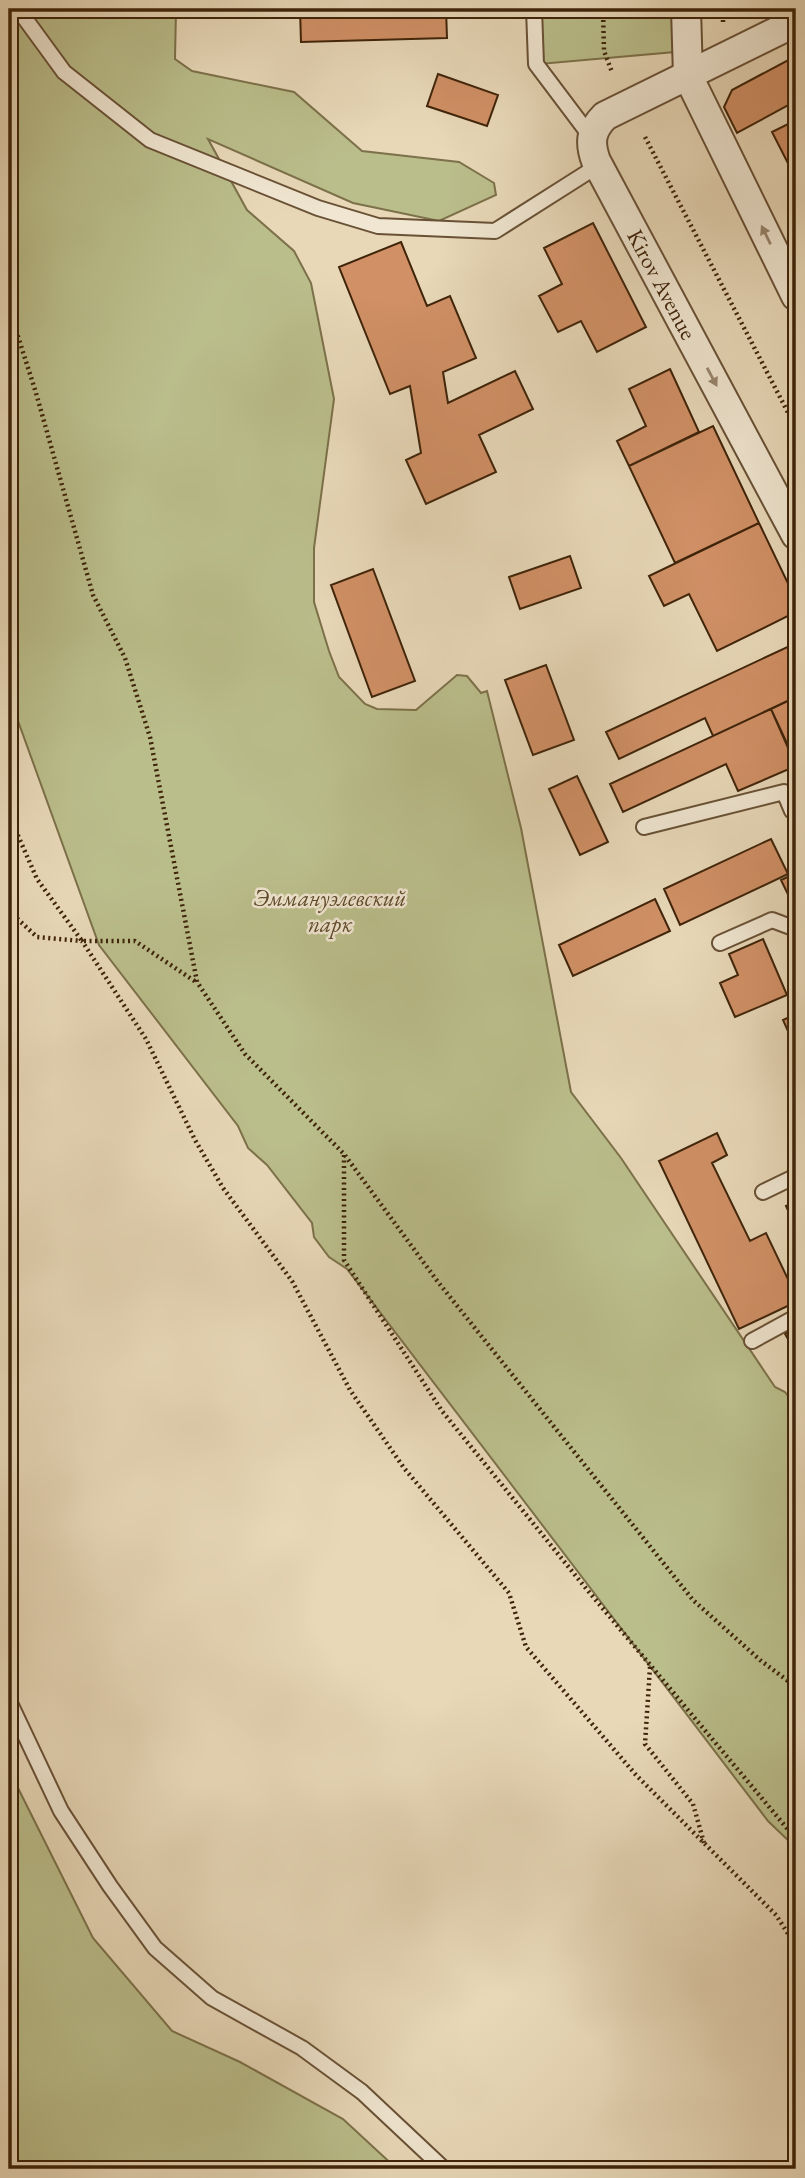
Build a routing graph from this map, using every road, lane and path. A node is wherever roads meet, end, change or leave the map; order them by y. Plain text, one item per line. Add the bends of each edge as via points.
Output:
1 (18, 9) edge
2 (534, 9) edge
3 (603, 9) edge
4 (686, 9) edge
5 (796, 22) edge
6 (612, 72) dead end
7 (688, 76) junction
8 (645, 136) dead end
9 (591, 137) junction
10 (599, 165) junction
11 (796, 296) edge
12 (9, 322) edge
13 (796, 428) edge
14 (796, 535) edge
15 (796, 809) edge
16 (9, 815) edge
17 (644, 827) dead end
18 (9, 911) edge
19 (796, 929) edge
20 (82, 941) junction
21 (720, 943) dead end
22 (197, 982) junction
23 (345, 1154) junction
24 (796, 1176) edge
25 (763, 1192) dead end
26 (796, 1317) edge
27 (752, 1341) dead end
28 (650, 1665) junction
29 (796, 1687) edge
30 (9, 1701) edge
31 (796, 1839) edge
32 (704, 1843) junction
33 (796, 1946) edge
34 (444, 2169) edge

1 - 10 lane via 64,72 150,140 318,208 378,226 495,231
2 - 9 lane via 536,64
3 - 6 path via 604,51
4 - 7 street
5 - 7 street
7 - 9 street via 605,116
11 -> 7 street
8 - 13 path
9 - 10 street, Kirov Avenue
10 -> 14 street, Kirov Avenue
12 - 22 path via 16,330 36,393 93,595 125,658 149,737
15 - 17 lane via 792,811 784,792
16 - 20 path via 37,878
18 - 20 path via 37,937
19 - 21 lane via 772,920
20 - 22 path via 135,941
20 - 32 path via 146,1039 223,1188 292,1281 350,1390 404,1468 509,1592 526,1647 636,1774
22 - 23 path via 245,1054
23 - 28 path via 344,1261 442,1411
23 - 29 path via 438,1282 694,1600
24 - 25 lane
26 - 27 lane
28 - 31 path
28 - 32 path via 645,1744 693,1804
30 - 34 lane via 61,1811 155,1948 212,1998 302,2048 362,2092
32 - 33 path via 776,1915

